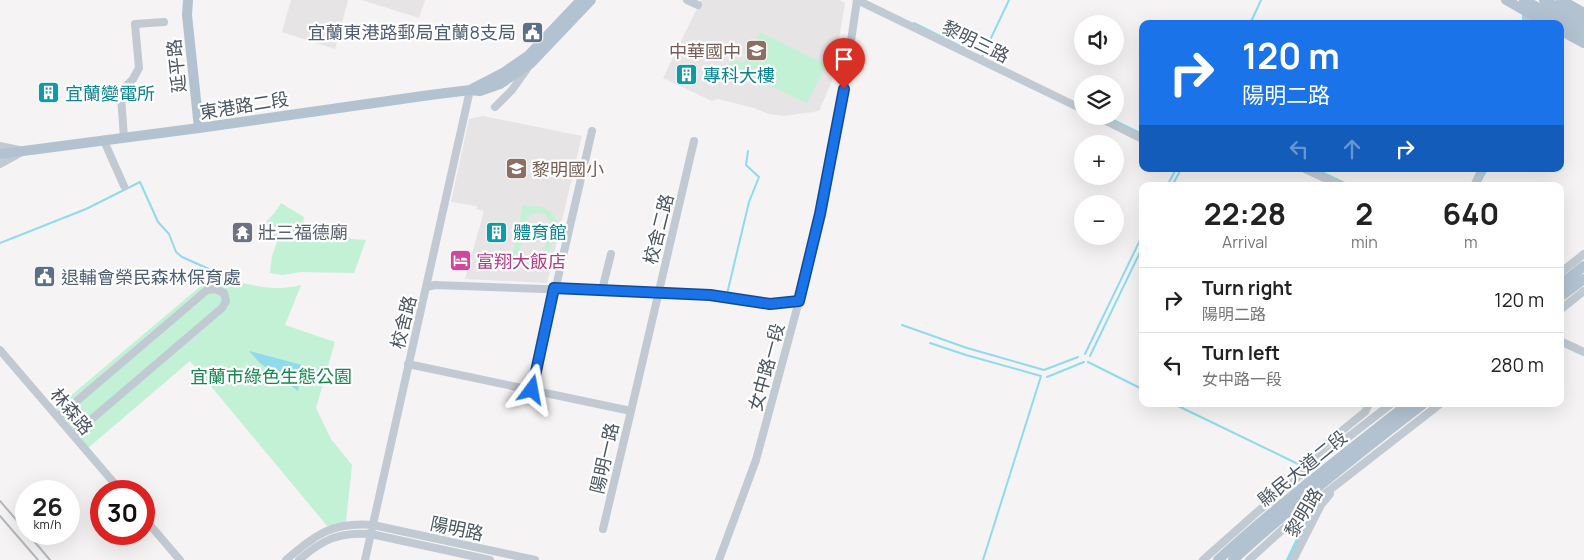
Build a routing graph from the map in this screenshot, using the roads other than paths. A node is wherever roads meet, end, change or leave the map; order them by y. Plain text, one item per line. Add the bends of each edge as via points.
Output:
1 (188, 0) edge
2 (580, 0) edge
3 (591, 0) edge
4 (687, 0) edge
5 (857, 0) edge
6 (1506, 0) edge
7 (1544, 0) edge
8 (1561, 0) edge
9 (1526, 3) edge
10 (698, 5) dead end
11 (1584, 12) edge
12 (1527, 20) edge
13 (1545, 20) edge
14 (1559, 20) edge
15 (164, 22) dead end
16 (1584, 22) edge
17 (1564, 23) edge
18 (1564, 32) edge
19 (1584, 33) edge
20 (1584, 44) edge
21 (531, 63) junction
22 (470, 90) junction
23 (1074, 106) edge
24 (495, 108) dead end
25 (1114, 125) edge
26 (199, 128) junction
27 (592, 131) dead end
28 (124, 138) junction
29 (1139, 138) edge
30 (104, 141) junction
31 (694, 141) dead end
32 (0, 146) edge
33 (24, 151) junction
34 (0, 154) edge
35 (0, 164) edge
36 (1312, 172) edge
37 (1333, 182) edge
38 (124, 186) dead end
39 (611, 254) dead end
40 (1584, 254) edge
41 (1584, 266) edge
42 (1564, 270) edge
43 (1584, 279) edge
44 (1564, 282) edge
45 (427, 287) junction
46 (554, 288) junction
47 (602, 290) junction
48 (1584, 291) edge
49 (657, 294) junction
50 (1564, 294) edge
51 (799, 301) junction
52 (1564, 307) edge
53 (1564, 343) edge
54 (0, 350) edge
55 (1584, 352) edge
56 (408, 364) junction
57 (532, 390) junction
58 (1368, 407) edge
59 (1387, 407) edge
60 (1404, 407) edge
61 (1419, 407) edge
62 (1436, 407) edge
63 (631, 411) junction
64 (1365, 412) junction
65 (58, 417) junction
66 (1374, 417) junction
67 (73, 435) junction
68 (1311, 466) junction
69 (1326, 474) junction
70 (112, 480) edge
71 (1341, 481) junction
72 (1304, 510) junction
73 (1313, 520) junction
74 (373, 525) junction
75 (603, 528) dead end
76 (155, 531) edge
77 (371, 534) junction
78 (180, 560) edge
79 (286, 560) edge
80 (299, 560) edge
81 (366, 560) edge
82 (490, 560) edge
83 (535, 560) edge
84 (719, 560) edge
85 (1203, 560) edge
86 (1218, 560) edge
87 (1233, 560) edge
88 (1250, 560) edge
89 (1293, 560) edge

1 - 26 main road, 延平路
2 - 22 main road, 東港路二段 via 529,55 503,74
3 - 21 main road, 東港路二段
4 - 10 street
5 - 23 street, 黎明三路
5 - 51 street, 女中路一段 via 820,214
6 - 9 main road
7 - 16 main road
8 - 11 main road
9 - 12 street
9 - 13 main road
9 - 14 main road
15 - 28 street via 135,24 140,68 121,96
17 - 19 main road
18 - 20 main road
21 - 22 main road, 東港路二段 via 500,84 480,91
21 - 24 street
22 - 26 main road, 東港路二段
22 - 45 street, 校舍路
25 - 29 street
26 - 28 main road, 東港路二段
27 - 46 street
28 - 30 main road, 東港路二段
30 - 33 main road, 東港路二段
30 - 38 street
31 - 49 street, 校舍二路
32 - 33 street, 東港路二段
33 - 34 main road
33 - 35 street, 東港路二段
36 - 37 street
39 - 47 street
40 - 42 street
41 - 44 main road
43 - 50 main road
45 - 46 street
45 - 56 street, 校舍路
46 - 47 street
46 - 57 street
47 - 49 street
48 - 52 street
49 - 51 street via 710,295 770,304
49 - 63 street, 校舍二路
51 - 84 street, 女中路一段 via 756,460
53 - 55 street
54 - 65 street, 林森路
56 - 57 street, 陽明一路
56 - 74 street, 校舍路
57 - 63 street, 陽明一路
58 - 64 street, 黎明路
59 - 66 street, 縣民大道二段
60 - 69 main road, 縣民大道二段
61 - 69 main road, 縣民大道二段
62 - 71 street, 縣民大道二段
63 - 75 street, 陽明一路
64 - 66 street
64 - 68 street, 黎明路 via 1323,446
65 - 67 street, 林森路
65 - 67 street via 207,290 216,288 224,293 226,301 222,308
66 - 68 street, 縣民大道二段
67 - 70 street, 林森路
68 - 69 street, 黎明路
68 - 85 street, 縣民大道二段
69 - 71 street, 黎明路
69 - 86 main road, 縣民大道二段 via 1245,535
69 - 87 main road, 縣民大道二段
71 - 72 street, 縣民大道二段
71 - 73 street, 黎明路
72 - 73 street via 1312,512
72 - 88 street, 縣民大道二段
73 - 89 street, 黎明路
74 - 77 street, 校舍路
74 - 79 street, 陽明路 via 344,525 325,531
74 - 83 street, 陽明路
76 - 78 street
77 - 80 street, 陽明路 via 327,539
77 - 81 street, 校舍路
77 - 82 street, 陽明路

